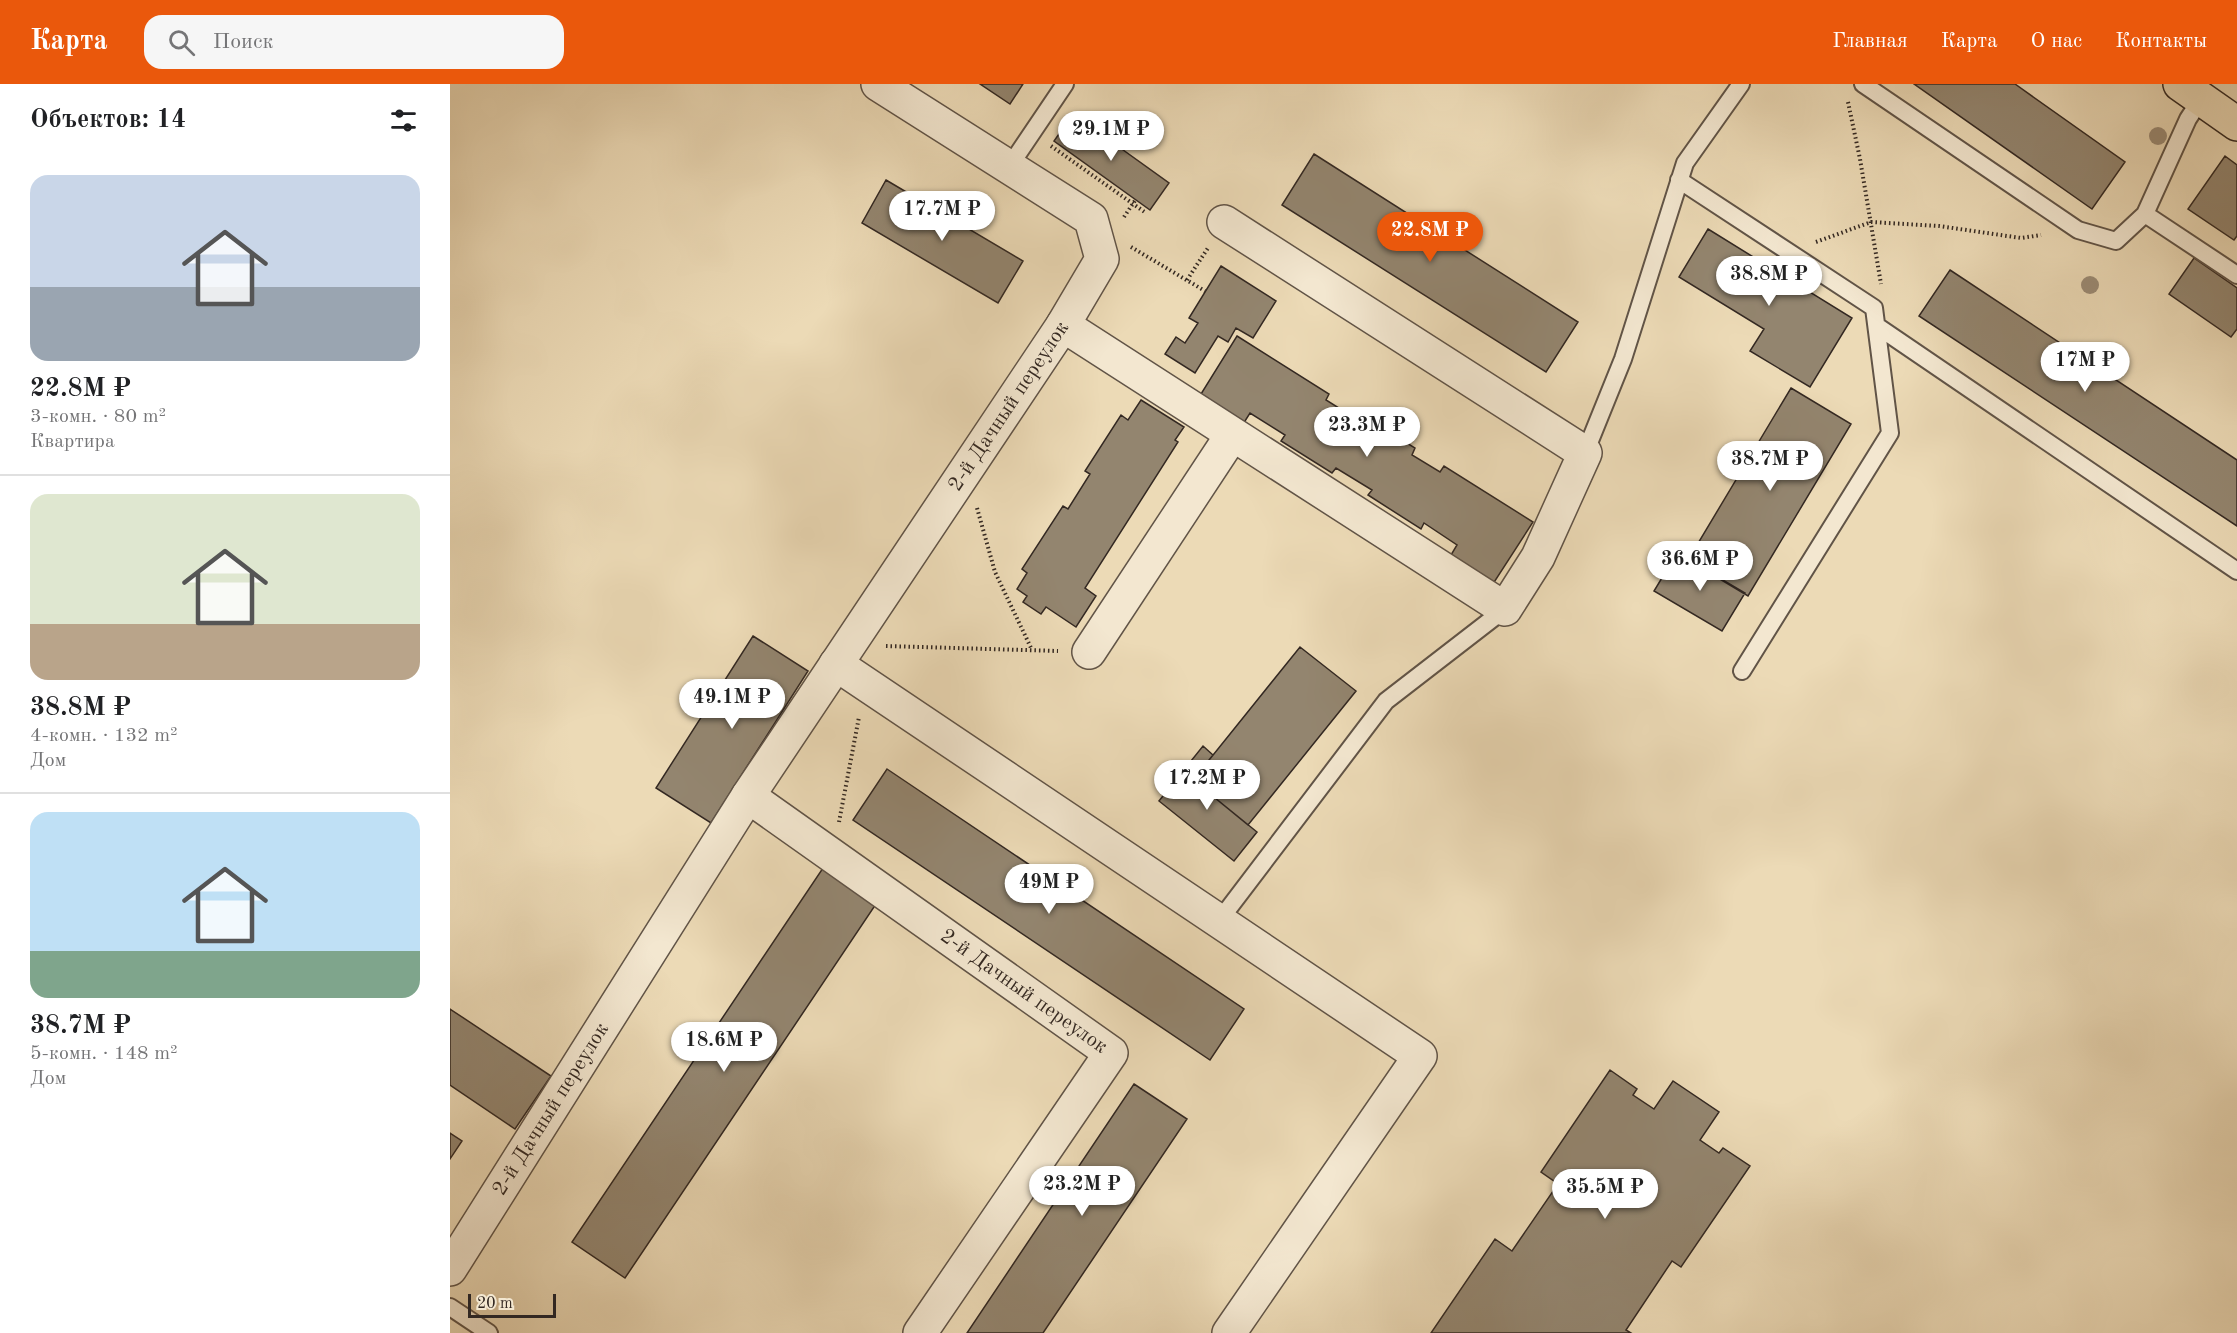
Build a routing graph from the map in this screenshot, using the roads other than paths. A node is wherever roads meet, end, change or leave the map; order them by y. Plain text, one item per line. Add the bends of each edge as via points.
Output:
1 (878, 84) edge
2 (1065, 84) edge
3 (1741, 84) edge
4 (1863, 84) edge
5 (2190, 91) edge
6 (2237, 124) edge
7 (1009, 167) junction
8 (1679, 180) junction
9 (2145, 214) junction
10 (1224, 222) dead end
11 (2237, 275) edge
12 (1063, 325) junction
13 (1877, 326) junction
14 (1232, 435) junction
15 (1585, 453) junction
16 (2237, 572) edge
17 (1505, 609) junction
18 (1089, 652) road end
19 (836, 664) junction
20 (1742, 670) dead end
21 (748, 796) junction
22 (1220, 921) junction
23 (450, 1269) edge
24 (450, 1307) edge
25 (489, 1333) edge
26 (920, 1333) edge
27 (1229, 1333) edge

1 - 7 street, 2-й Дачный переулок
2 - 7 lane
3 - 8 lane via 1685,163
4 - 9 lane via 2078,230 2116,241
5 - 6 highway
5 - 9 lane via 2188,119
7 - 12 street, 2-й Дачный переулок via 1091,219 1102,259
8 - 13 lane via 1875,308
8 - 15 lane via 1623,358
9 - 11 lane
10 - 15 street
12 - 14 street
12 - 19 street, 2-й Дачный переулок
13 - 16 lane
13 - 20 lane via 1890,433
14 - 17 street
14 - 18 street
15 - 17 street via 1538,557
17 - 22 lane via 1386,701
19 - 21 street, 2-й Дачный переулок
19 - 22 street
21 - 23 street, 2-й Дачный переулок
21 - 26 street, 2-й Дачный переулок via 1111,1053
22 - 27 street via 1420,1056
24 - 25 lane

